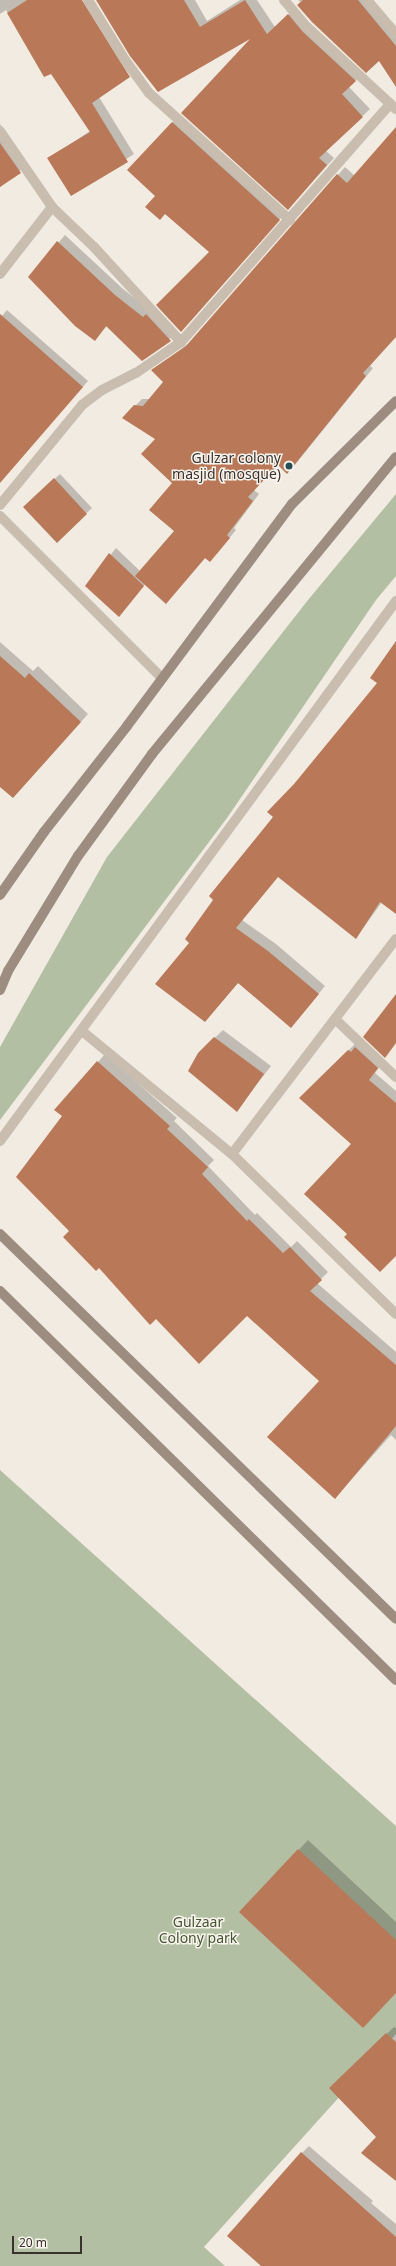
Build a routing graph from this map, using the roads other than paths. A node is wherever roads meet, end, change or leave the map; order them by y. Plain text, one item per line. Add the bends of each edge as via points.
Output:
1 (88, 0) edge
2 (284, 0) edge
3 (367, 0) edge
4 (396, 34) edge
5 (393, 106) edge
6 (0, 132) edge
7 (52, 207) junction
8 (290, 220) junction
9 (0, 274) edge
10 (181, 342) junction
11 (396, 401) edge
12 (396, 457) edge
13 (0, 505) edge
14 (0, 516) edge
15 (396, 601) edge
16 (162, 678) junction
17 (0, 895) edge
18 (396, 939) edge
19 (0, 990) edge
20 (335, 1019) junction
21 (82, 1031) junction
22 (396, 1077) edge
23 (0, 1141) edge
24 (232, 1154) junction
25 (0, 1234) edge
26 (0, 1290) edge
27 (396, 1314) edge
28 (396, 1619) edge
29 (396, 1680) edge

1 - 8 street via 149,93
2 - 5 street via 307,27
3 - 4 street
5 - 8 street
6 - 7 street
7 - 9 street
7 - 10 street via 94,247
8 - 10 street
10 - 13 street via 136,374 102,390 82,405
11 - 16 main road via 292,504
12 - 19 main road via 152,754 78,856 8,970
14 - 16 street
15 - 21 street
16 - 17 main road via 44,832
18 - 20 street
20 - 22 street
20 - 24 street
21 - 23 street
21 - 24 street
24 - 27 street
25 - 28 main road
26 - 29 main road

